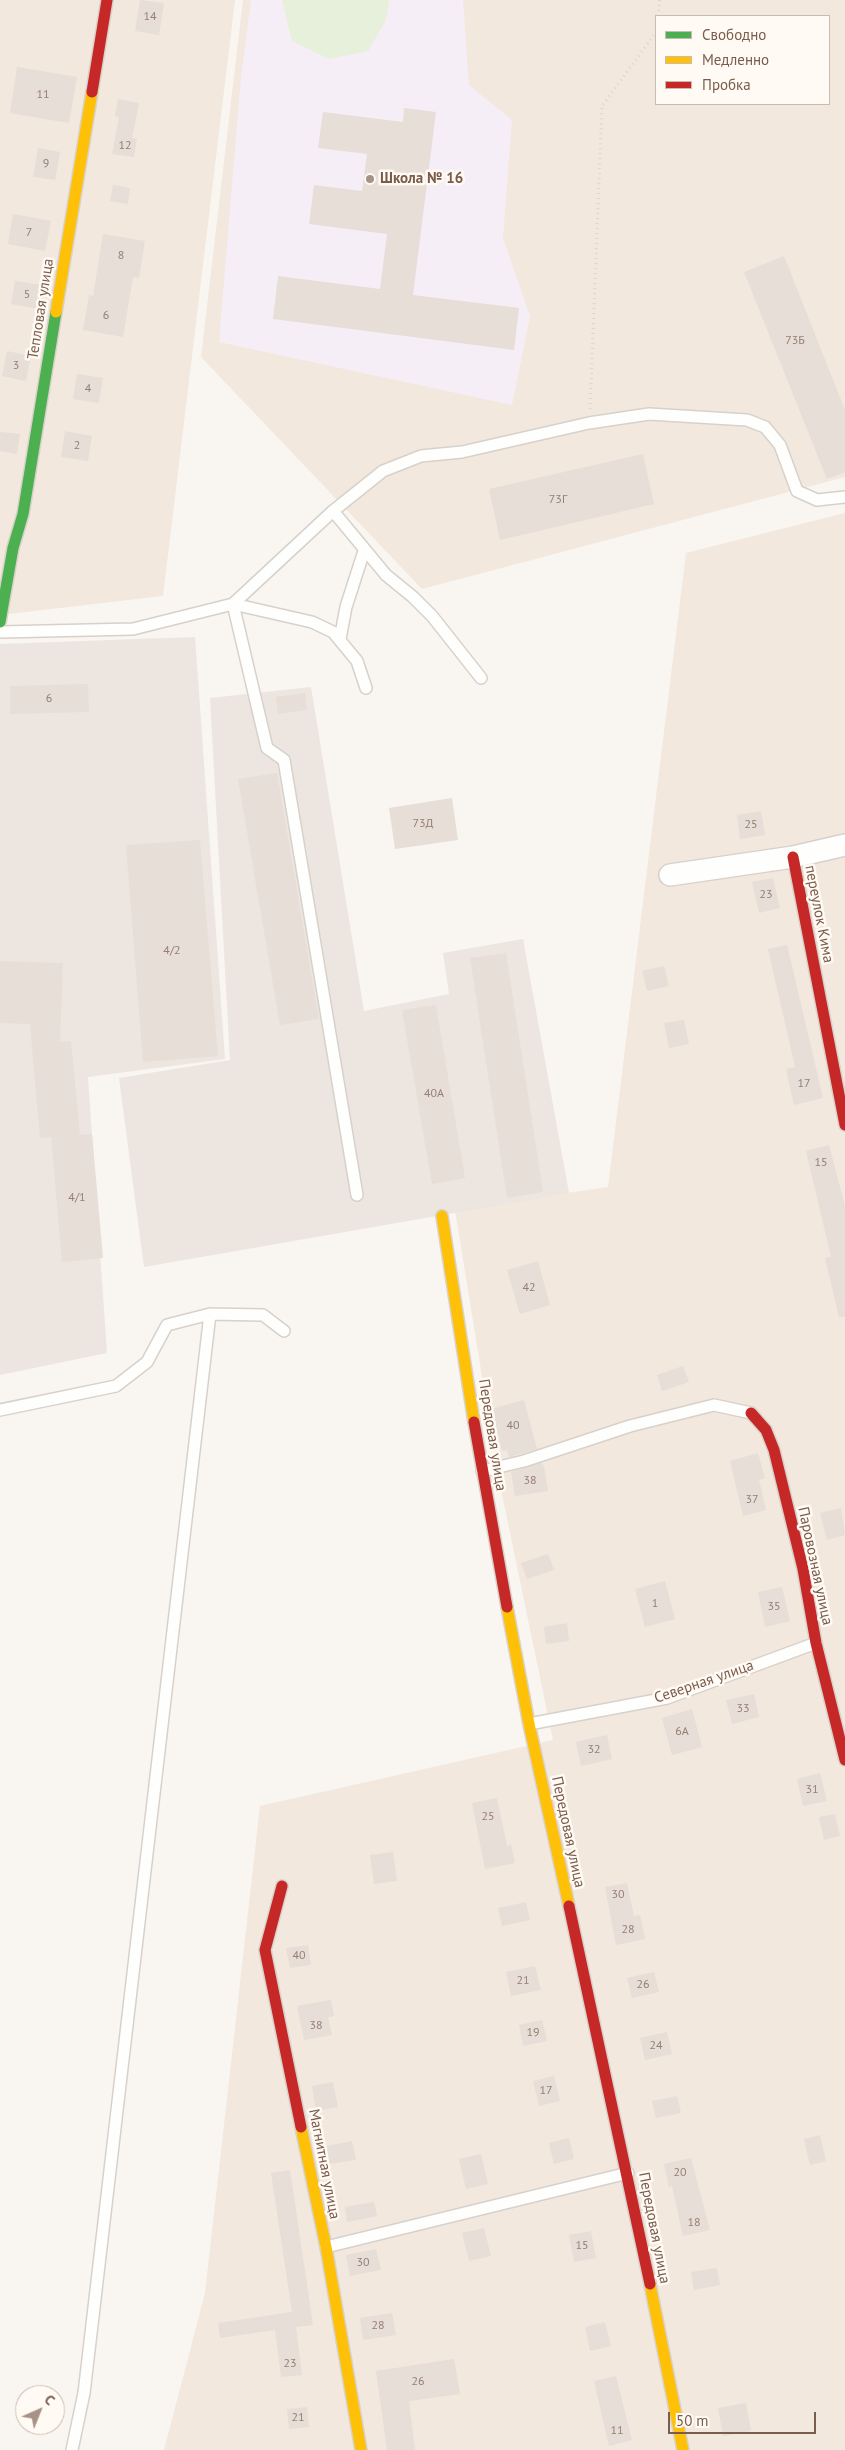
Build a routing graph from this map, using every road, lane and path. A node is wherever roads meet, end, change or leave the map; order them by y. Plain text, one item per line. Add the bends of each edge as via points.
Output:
1 (107, 0) edge
2 (660, 0) edge
3 (658, 15) edge
4 (655, 33) edge
5 (589, 423) junction
6 (845, 497) edge
7 (333, 511) junction
8 (364, 551) junction
9 (233, 604) junction
10 (0, 622) edge
11 (0, 632) edge
12 (340, 639) junction
13 (481, 678) dead end
14 (366, 688) dead end
15 (845, 845) edge
16 (793, 857) junction
17 (670, 875) dead end
18 (845, 1124) edge
19 (357, 1195) dead end
20 (442, 1216) dead end
21 (210, 1314) junction
22 (284, 1332) dead end
23 (0, 1410) edge
24 (752, 1413) joint
25 (482, 1471) junction
26 (816, 1643) junction
27 (529, 1724) junction
28 (845, 1760) edge
29 (282, 1886) dead end
30 (628, 2173) junction
31 (326, 2247) junction
32 (72, 2450) edge
33 (361, 2450) edge
34 (683, 2450) edge

1 - 10 street, Тепловая улица via 24,514 13,548
2 - 3 path
4 - 5 path via 602,106
5 - 6 lane via 649,414 747,420 765,427 780,445 797,491 817,500
5 - 7 lane via 462,452 421,456 383,470
7 - 8 lane
7 - 9 lane
8 - 12 lane via 346,607
8 - 13 lane via 432,616
9 - 11 lane via 133,629
9 - 12 lane via 312,622
9 - 19 lane via 267,748 284,760
12 - 14 lane via 357,661
15 - 16 street
16 - 17 street
16 - 18 street, переулок Кима
20 - 25 street, Передовая улица
21 - 22 lane via 263,1314
21 - 23 lane via 168,1326 147,1362 116,1386
21 - 32 lane via 84,2392
24 - 25 lane via 714,1405 630,1426 524,1461
24 - 26 street, Паровозная улица via 766,1430 774,1450 803,1569
25 - 27 street, Передовая улица
26 - 27 lane, Северная улица via 667,1698
26 - 28 street, Паровозная улица
27 - 30 street, Передовая улица
29 - 31 street, Магнитная улица via 266,1950
30 - 31 lane
30 - 34 street, Передовая улица
31 - 33 street, Магнитная улица

